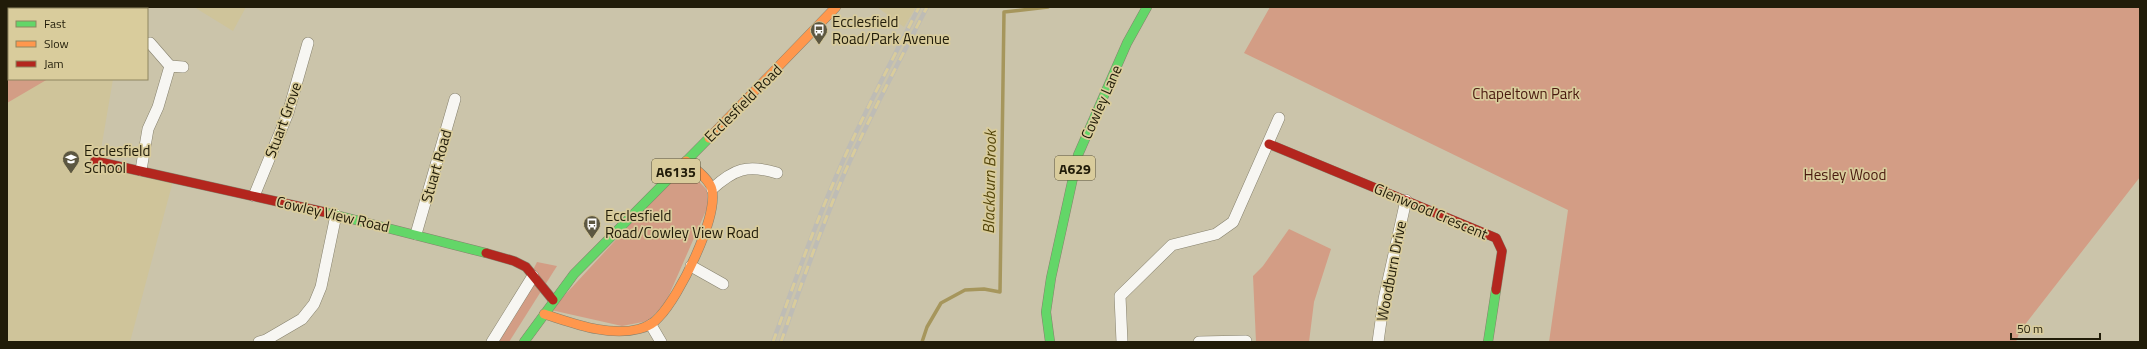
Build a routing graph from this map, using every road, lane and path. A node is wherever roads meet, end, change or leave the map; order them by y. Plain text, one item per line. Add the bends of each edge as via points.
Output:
1 (836, 7) edge
2 (1147, 7) edge
3 (150, 43) dead end
4 (308, 43) dead end
5 (170, 66) junction
6 (183, 67) dead end
7 (455, 99) dead end
8 (1279, 118) dead end
9 (1269, 144) junction
10 (95, 161) dead end
11 (686, 161) junction
12 (141, 170) junction
13 (777, 173) dead end
14 (712, 189) junction
15 (254, 196) junction
16 (1406, 200) junction
17 (336, 215) junction
18 (416, 234) junction
19 (691, 266) junction
20 (533, 276) junction
21 (726, 285) dead end
22 (553, 300) junction
23 (544, 314) junction
24 (650, 325) junction
25 (1246, 341) dead end
26 (259, 342) edge
27 (492, 342) edge
28 (524, 342) edge
29 (661, 342) edge
30 (1050, 342) edge
31 (1122, 342) edge
32 (1200, 342) edge
33 (1378, 342) edge
34 (1488, 342) edge

1 - 11 street, Ecclesfield Road / A6135
2 - 30 street, Cowley Lane / A629 via 1127,43 1078,155 1051,278 1046,312
3 - 5 street
4 - 15 street, Stuart Grove via 288,113
5 - 6 street
5 - 12 street via 158,107 148,129
7 - 18 street, Stuart Road
8 - 9 street
9 - 16 street, Glenwood Crescent
9 - 31 street via 1233,222 1216,234 1172,245 1120,296
10 - 12 street, Cowley View Road
11 - 14 street
11 - 22 street, Ecclesfield Road / A6135 via 574,274
12 - 15 street, Cowley View Road
13 - 14 street via 759,167 736,171
14 - 19 street via 713,206
15 - 17 street, Cowley View Road
16 - 33 street, Woodburn Drive via 1384,299
16 - 34 street, Glenwood Crescent via 1496,238 1502,251
17 - 18 street, Cowley View Road
17 - 26 street via 321,287 314,304 302,319
18 - 20 street, Cowley View Road via 514,261 526,267
19 - 21 street
19 - 24 street via 670,305
20 - 22 street, Cowley View Road
20 - 27 street
22 - 23 street, Ecclesfield Road / A6135
23 - 24 street via 585,326 624,332
23 - 28 street, Ecclesfield Road / A6135
24 - 29 street
25 - 32 street

